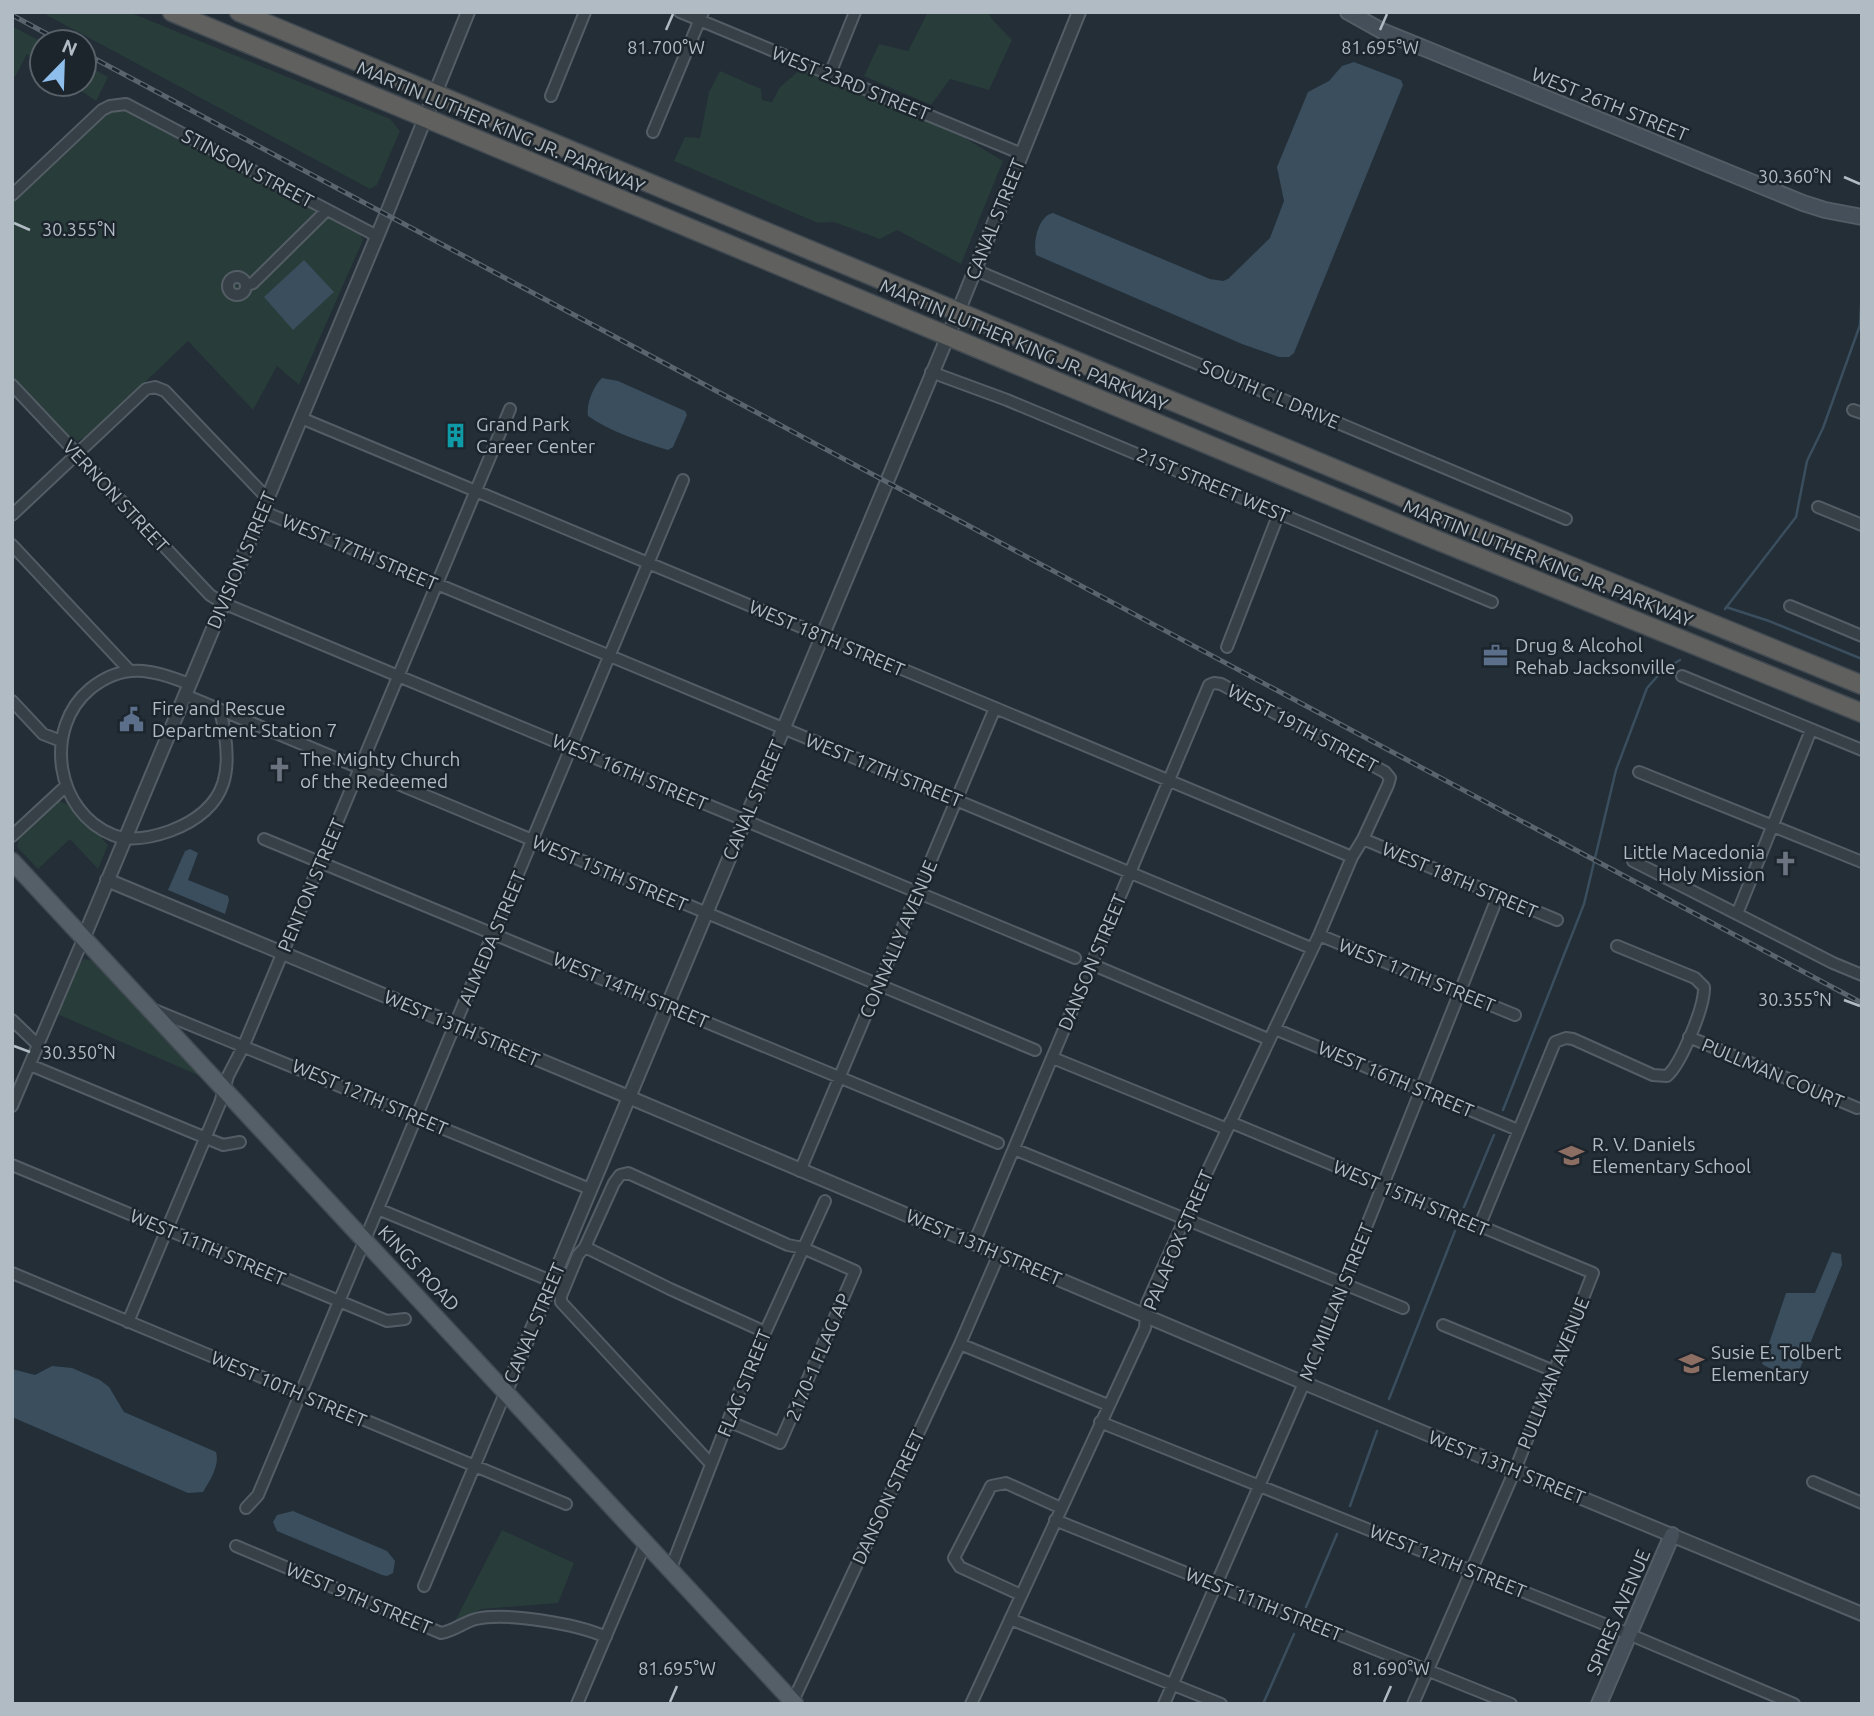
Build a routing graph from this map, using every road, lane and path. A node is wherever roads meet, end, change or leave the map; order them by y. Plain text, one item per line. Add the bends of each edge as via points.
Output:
1 (172, 12) edge
2 (239, 12) edge
3 (468, 12) edge
4 (586, 12) edge
5 (680, 12) edge
6 (855, 12) edge
7 (1079, 12) edge
8 (1348, 12) edge
9 (701, 16) edge
10 (830, 74) junction
11 (434, 93) junction
12 (551, 96) dead end
13 (424, 118) junction
14 (653, 132) dead end
15 (1022, 154) junction
16 (12, 195) edge
17 (327, 211) junction
18 (1862, 217) edge
19 (377, 236) junction
20 (975, 270) junction
21 (247, 285) dead end
22 (958, 312) junction
23 (947, 336) junction
24 (931, 372) junction
25 (12, 385) edge
26 (510, 408) dead end
27 (301, 418) junction
28 (77, 454) junction
29 (683, 480) dead end
30 (475, 492) junction
31 (264, 504) junction
32 (1818, 507) dead end
33 (1279, 513) junction
34 (12, 515) edge
35 (1566, 519) dead end
36 (1862, 524) edge
37 (12, 545) edge
38 (649, 564) junction
39 (437, 584) junction
40 (1492, 602) dead end
41 (223, 603) junction
42 (1790, 606) dead end
43 (822, 636) junction
44 (1862, 636) edge
45 (1227, 647) dead end
46 (610, 656) junction
47 (129, 670) junction
48 (398, 676) junction
49 (1682, 676) dead end
50 (1214, 683) joint
51 (1862, 685) edge
52 (187, 690) junction
53 (12, 701) edge
54 (995, 708) junction
55 (220, 710) junction
56 (1862, 713) edge
57 (783, 728) junction
58 (1811, 730) junction
59 (61, 741) junction
60 (571, 748) junction
61 (1862, 750) edge
62 (360, 768) junction
63 (1639, 772) dead end
64 (1390, 778) joint
65 (1168, 780) junction
66 (66, 786) junction
67 (956, 800) junction
68 (745, 821) junction
69 (1773, 826) junction
70 (12, 836) edge
71 (124, 838) junction
72 (264, 839) dead end
73 (1363, 839) junction
74 (533, 841) junction
75 (1352, 857) junction
76 (321, 860) junction
77 (12, 861) edge
78 (1633, 861) dead end
79 (1862, 862) edge
80 (1130, 872) junction
81 (107, 880) junction
82 (918, 892) junction
83 (1499, 896) junction
84 (706, 913) junction
85 (1737, 914) junction
86 (1557, 920) dead end
87 (494, 933) junction
88 (1319, 935) junction
89 (84, 937) junction
90 (1617, 946) dead end
91 (1311, 948) junction
92 (283, 953) junction
93 (1075, 958) dead end
94 (1091, 964) junction
95 (1862, 975) edge
96 (879, 984) junction
97 (1459, 993) junction
98 (667, 1004) junction
99 (149, 1007) junction
100 (1515, 1015) dead end
101 (12, 1020) edge
102 (456, 1025) junction
103 (1275, 1029) junction
104 (1689, 1037) junction
105 (1268, 1039) junction
106 (38, 1045) junction
107 (244, 1045) junction
108 (1035, 1050) dead end
109 (1053, 1058) junction
110 (30, 1065) junction
111 (841, 1077) junction
112 (224, 1088) junction
113 (1421, 1089) junction
114 (628, 1098) junction
115 (12, 1106) edge
116 (1857, 1108) dead end
117 (417, 1117) junction
118 (1228, 1126) junction
119 (1518, 1130) junction
120 (205, 1138) junction
121 (240, 1142) dead end
122 (998, 1143) dead end
123 (1014, 1149) junction
124 (12, 1165) edge
125 (800, 1171) junction
126 (1383, 1187) junction
127 (590, 1189) junction
128 (825, 1201) dead end
129 (378, 1209) junction
130 (1185, 1219) junction
131 (1479, 1227) junction
132 (167, 1229) junction
133 (365, 1240) junction
134 (974, 1243) junction
135 (585, 1247) junction
136 (803, 1248) junction
137 (999, 1254) junction
138 (12, 1273) edge
139 (1593, 1273) joint
140 (551, 1281) junction
141 (1344, 1283) junction
142 (340, 1302) junction
143 (1403, 1308) dead end
144 (1145, 1315) junction
145 (405, 1319) dead end
146 (128, 1322) junction
147 (1443, 1325) dead end
148 (765, 1332) junction
149 (960, 1343) junction
150 (1554, 1371) junction
151 (1304, 1383) junction
152 (506, 1391) junction
153 (301, 1395) junction
154 (1108, 1405) junction
155 (728, 1421) junction
156 (1100, 1422) junction
157 (711, 1464) junction
158 (474, 1466) junction
159 (1515, 1470) junction
160 (1813, 1482) dead end
161 (1259, 1486) junction
162 (1862, 1503) edge
163 (566, 1504) dead end
164 (247, 1508) dead end
165 (1061, 1508) junction
166 (1055, 1520) junction
167 (1672, 1535) junction
168 (646, 1542) junction
169 (236, 1546) dead end
170 (671, 1569) junction
171 (1471, 1571) junction
172 (1215, 1585) junction
173 (424, 1586) dead end
174 (1021, 1595) junction
175 (1862, 1614) edge
176 (1010, 1619) junction
177 (1629, 1634) junction
178 (606, 1635) junction
179 (1428, 1671) junction
180 (1172, 1684) junction
181 (794, 1702) edge
182 (577, 1704) edge
183 (971, 1704) edge
184 (1164, 1704) edge
185 (1221, 1704) edge
186 (1413, 1704) edge
187 (1511, 1704) edge
188 (1599, 1704) edge
189 (1794, 1704) edge

1 - 13 highway, MARTIN LUTHER KING JR. PARKWAY
2 - 11 highway, MARTIN LUTHER KING JR. PARKWAY
3 - 11 street, DIVISION STREET
4 - 12 street
5 - 9 street, WEST 23RD STREET
6 - 10 street
7 - 15 street, CANAL STREET
8 - 18 main road, WEST 26TH STREET via 1381,31 1803,203
9 - 10 street, WEST 23RD STREET
9 - 14 street
10 - 15 street, WEST 23RD STREET
11 - 13 street, DIVISION STREET
11 - 22 highway, MARTIN LUTHER KING JR. PARKWAY
13 - 19 street, DIVISION STREET
13 - 23 highway, MARTIN LUTHER KING JR. PARKWAY
15 - 20 street, CANAL STREET
16 - 17 street, STINSON STREET via 102,110 118,104 134,107
17 - 19 street, STINSON STREET
17 - 21 street
19 - 27 street, DIVISION STREET
20 - 22 street, CANAL STREET
20 - 35 street, SOUTH C L DRIVE
22 - 23 street, CANAL STREET
22 - 51 highway, MARTIN LUTHER KING JR. PARKWAY
23 - 24 street, CANAL STREET
23 - 56 highway, MARTIN LUTHER KING JR. PARKWAY
24 - 33 street, 21ST STREET WEST
24 - 43 street, CANAL STREET
25 - 28 street, VERNON STREET
26 - 30 street, PENTON STREET
27 - 30 street, WEST 18TH STREET
27 - 31 street, DIVISION STREET
28 - 31 street via 146,390 155,387 165,391
28 - 34 street
28 - 41 street, VERNON STREET via 210,595
29 - 38 street, ALMEDA STREET
30 - 38 street, WEST 18TH STREET
30 - 39 street, PENTON STREET
31 - 39 street, WEST 17TH STREET
31 - 41 street, DIVISION STREET
32 - 36 street
33 - 40 street, 21ST STREET WEST
33 - 45 street
37 - 47 street
38 - 43 street, WEST 18TH STREET
38 - 46 street, ALMEDA STREET
39 - 46 street, WEST 17TH STREET
39 - 48 street, PENTON STREET
41 - 48 street, WEST 16TH STREET
41 - 52 street, DIVISION STREET
42 - 44 street
43 - 54 street, WEST 18TH STREET
43 - 57 street, CANAL STREET
46 - 57 street, WEST 17TH STREET
46 - 60 street, ALMEDA STREET
47 - 52 street, WEST 15TH STREET via 155,673
47 - 59 street via 111,675 86,693 69,717
48 - 60 street, WEST 16TH STREET
48 - 62 street, PENTON STREET
49 - 58 street
50 - 64 street, WEST 19TH STREET
50 - 65 street, DANSON STREET via 1206,690
52 - 55 street, WEST 15TH STREET
52 - 71 street, DIVISION STREET
53 - 59 street via 43,734
54 - 65 street, WEST 18TH STREET
54 - 67 street, CONNALLY AVENUE
55 - 62 street, WEST 15TH STREET
55 - 71 street via 228,756 222,788 212,805 184,826
57 - 67 street, WEST 17TH STREET
57 - 68 street, CANAL STREET
58 - 61 street
58 - 69 street
59 - 66 street
60 - 68 street, WEST 16TH STREET
60 - 74 street, ALMEDA STREET
62 - 74 street, WEST 15TH STREET
62 - 76 street, PENTON STREET
63 - 69 street
64 - 73 street, PALAFOX STREET
65 - 75 street, WEST 18TH STREET
65 - 80 street, DANSON STREET
66 - 70 street
66 - 71 street via 97,825
67 - 80 street, WEST 17TH STREET
67 - 82 street, CONNALLY AVENUE
68 - 82 street, WEST 16TH STREET
68 - 84 street, CANAL STREET
69 - 79 street
69 - 85 street
71 - 81 street, DIVISION STREET
72 - 76 street, WEST 14TH STREET
73 - 75 street, PALAFOX STREET
73 - 83 street, WEST 18TH STREET
74 - 84 street, WEST 15TH STREET
74 - 87 street, ALMEDA STREET
75 - 88 street, PALAFOX STREET
76 - 87 street, WEST 14TH STREET
76 - 92 street, PENTON STREET
77 - 89 main road, KINGS ROAD
78 - 85 street
80 - 91 street, WEST 17TH STREET
80 - 94 street, DANSON STREET
81 - 89 street, DIVISION STREET
81 - 92 street, WEST 13TH STREET
82 - 93 street, WEST 16TH STREET
82 - 96 street, CONNALLY AVENUE
83 - 86 street, WEST 18TH STREET
83 - 97 street, MC MILLAN STREET
84 - 96 street, WEST 15TH STREET
84 - 98 street, CANAL STREET
85 - 95 street
87 - 98 street, WEST 14TH STREET
87 - 102 street, ALMEDA STREET
88 - 91 street, PALAFOX STREET
88 - 97 street, WEST 17TH STREET
89 - 99 main road, KINGS ROAD
89 - 106 street, DIVISION STREET
90 - 104 street via 1695,978 1704,988
91 - 103 street, PALAFOX STREET
92 - 102 street, WEST 13TH STREET
92 - 107 street, PENTON STREET
94 - 105 street
94 - 109 street, DANSON STREET
96 - 108 street, WEST 15TH STREET
96 - 111 street, CONNALLY AVENUE
97 - 100 street, WEST 17TH STREET
97 - 113 street, MC MILLAN STREET
98 - 111 street, WEST 14TH STREET
98 - 114 street, CANAL STREET
99 - 107 street, WEST 12TH STREET
99 - 112 main road, KINGS ROAD
101 - 106 street
102 - 114 street, WEST 13TH STREET
102 - 117 street, ALMEDA STREET
103 - 105 street, PALAFOX STREET
103 - 113 street, WEST 16TH STREET
104 - 116 street, PULLMAN COURT
104 - 119 street via 1667,1076 1654,1075 1573,1040 1559,1039 1551,1047
105 - 118 street, PALAFOX STREET
106 - 110 street, DIVISION STREET
107 - 112 street, PENTON STREET
107 - 117 street, WEST 12TH STREET
109 - 118 street, WEST 15TH STREET
109 - 123 street, DANSON STREET
110 - 115 street, DIVISION STREET
110 - 120 street
111 - 122 street, WEST 14TH STREET
111 - 125 street, CONNALLY AVENUE
112 - 120 street, PENTON STREET
112 - 133 main road, KINGS ROAD
113 - 119 street, WEST 16TH STREET
113 - 126 street, MC MILLAN STREET
114 - 125 street, WEST 13TH STREET
114 - 127 street, CANAL STREET
117 - 127 street, WEST 12TH STREET
117 - 129 street, ALMEDA STREET
118 - 126 street, WEST 15TH STREET
118 - 130 street, PALAFOX STREET
119 - 131 street
120 - 121 street via 223,1145
120 - 132 street, PENTON STREET
123 - 130 street
123 - 134 street, DANSON STREET
124 - 132 street, WEST 11TH STREET
125 - 134 street, WEST 13TH STREET
126 - 131 street, WEST 15TH STREET
126 - 141 street, MC MILLAN STREET
127 - 140 street, CANAL STREET
128 - 136 street, FLAG STREET
129 - 133 street, ALMEDA STREET
129 - 140 street
130 - 141 street
130 - 144 street, PALAFOX STREET
131 - 139 street, WEST 15TH STREET
132 - 142 street, WEST 11TH STREET
132 - 146 street, PENTON STREET
133 - 142 street, ALMEDA STREET
133 - 152 main road, KINGS ROAD
134 - 137 street, WEST 13TH STREET
135 - 136 street via 614,1183 628,1173
135 - 148 street
135 - 157 street via 561,1302
136 - 148 street, FLAG STREET
136 - 155 street, 2170-1 FLAG AP via 855,1271 780,1443
137 - 144 street, WEST 13TH STREET
137 - 149 street, DANSON STREET
138 - 146 street, WEST 10TH STREET
139 - 150 street, PULLMAN AVENUE
140 - 152 street, CANAL STREET
141 - 143 street
141 - 151 street, MC MILLAN STREET
142 - 145 street, WEST 11TH STREET via 387,1321
142 - 153 street, ALMEDA STREET
144 - 151 street, WEST 13TH STREET
144 - 154 street, PALAFOX STREET via 1145,1328
146 - 153 street, WEST 10TH STREET
147 - 150 street
148 - 155 street, FLAG STREET
149 - 154 street
149 - 181 street, DANSON STREET
150 - 159 street, PULLMAN AVENUE
151 - 159 street, WEST 13TH STREET
151 - 161 street, MC MILLAN STREET
152 - 158 street, CANAL STREET
152 - 168 main road, KINGS ROAD
153 - 158 street, WEST 10TH STREET
153 - 164 street, ALMEDA STREET via 258,1495
154 - 156 street, PALAFOX STREET
155 - 157 street, FLAG STREET
156 - 161 street, WEST 12TH STREET
156 - 165 street, PALAFOX STREET
157 - 170 street, FLAG STREET
158 - 163 street, WEST 10TH STREET
158 - 173 street, CANAL STREET
159 - 167 street, WEST 13TH STREET
159 - 171 street, PULLMAN AVENUE
160 - 162 street
161 - 171 street, WEST 12TH STREET
161 - 172 street, MC MILLAN STREET
165 - 166 street, PALAFOX STREET
165 - 174 street via 1006,1483 991,1486 954,1558 960,1567
166 - 172 street, WEST 11TH STREET
166 - 174 street, PALAFOX STREET
167 - 175 street, WEST 13TH STREET
167 - 177 main road, SPIRES AVENUE
168 - 170 main road, KINGS ROAD
168 - 178 street
169 - 178 street, WEST 9TH STREET via 441,1633 474,1619 490,1618 562,1623
170 - 181 main road, KINGS ROAD
171 - 177 street, WEST 12TH STREET
171 - 179 street, PULLMAN AVENUE
172 - 179 street, WEST 11TH STREET
172 - 180 street, MC MILLAN STREET
174 - 176 street, PALAFOX STREET
176 - 180 street
176 - 183 street, PALAFOX STREET
177 - 188 main road, SPIRES AVENUE
177 - 189 street, WEST 12TH STREET
178 - 182 street
179 - 186 street, PULLMAN AVENUE
179 - 187 street, WEST 11TH STREET
180 - 184 street, MC MILLAN STREET
180 - 185 street

